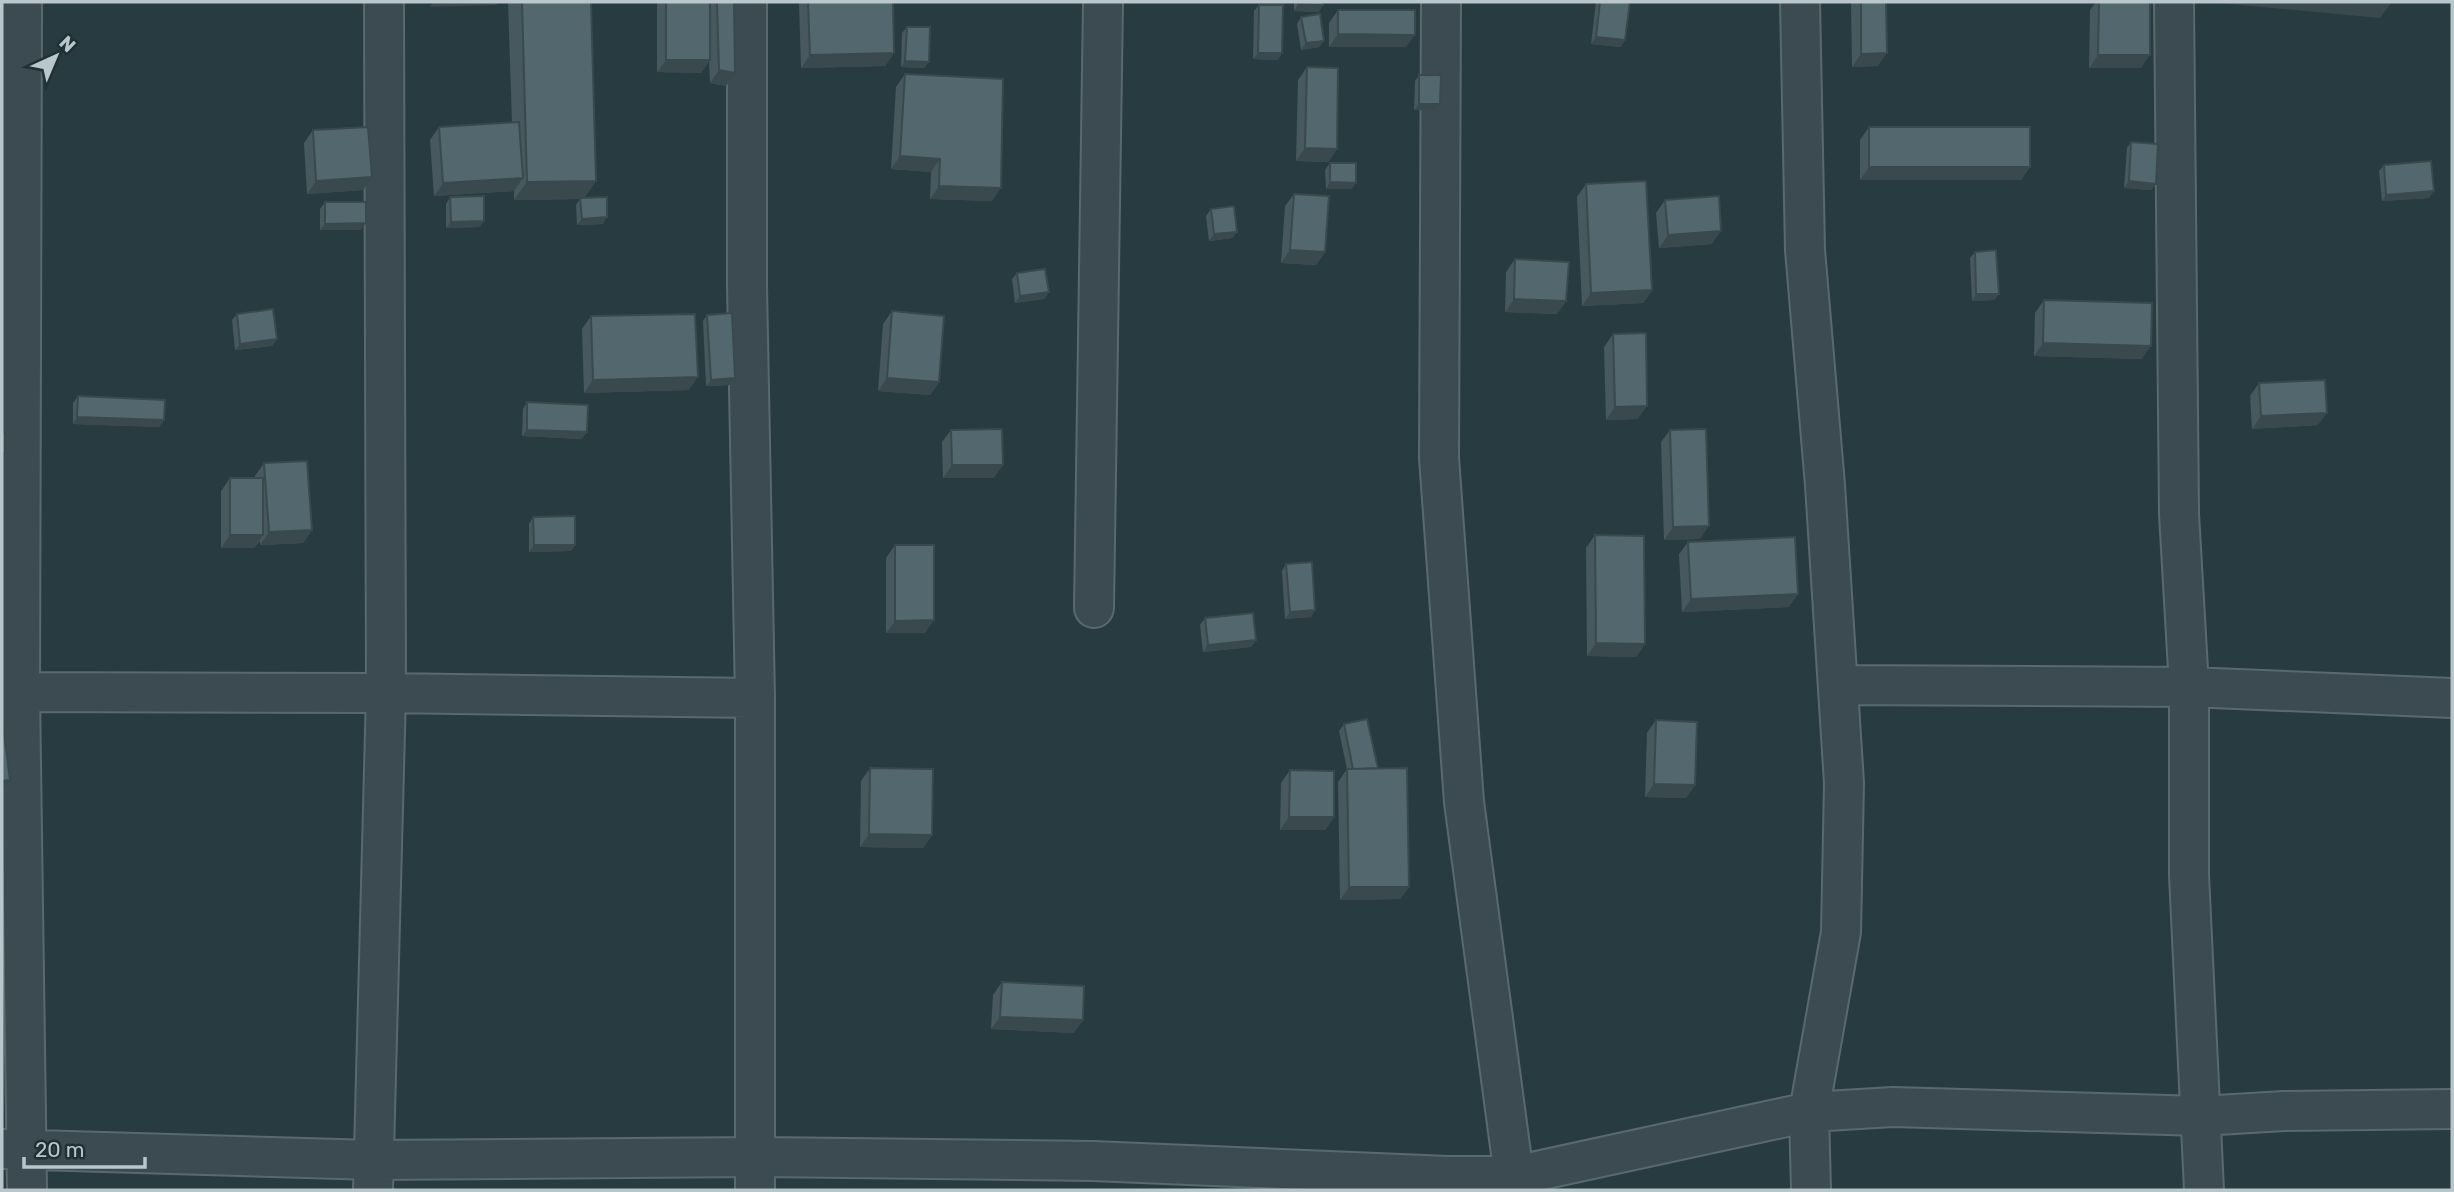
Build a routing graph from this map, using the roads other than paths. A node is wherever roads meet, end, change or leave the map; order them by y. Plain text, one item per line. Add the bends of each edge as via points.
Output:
1 (22, 2) edge
2 (384, 2) edge
3 (747, 2) edge
4 (1102, 2) edge
5 (1441, 2) edge
6 (1800, 2) edge
7 (2174, 2) edge
8 (1094, 608) dead end
9 (1839, 685) junction
10 (2189, 687) junction
11 (11, 692) edge
12 (386, 693) junction
13 (755, 698) junction
14 (2452, 698) edge
15 (2452, 1109) edge
16 (1809, 1112) junction
17 (2201, 1116) junction
18 (13, 1149) edge
19 (755, 1173) edge
20 (373, 1175) edge
21 (1093, 1176) edge
22 (1514, 1176) junction
23 (1448, 1183) edge
24 (27, 1190) edge
25 (1811, 1190) edge
26 (2204, 1190) edge

1 - 11 street
2 - 12 street
3 - 13 street
4 - 8 street
5 - 22 street via 1439,458 1464,802
6 - 9 street via 1805,250
7 - 10 street via 2179,514
9 - 10 street
9 - 16 street via 1844,783 1841,932
10 - 14 street
10 - 17 street via 2189,875
11 - 12 street
11 - 18 street
12 - 13 street
12 - 20 street
13 - 19 street
15 - 17 street
16 - 17 street via 1893,1107
16 - 22 street
16 - 25 street
17 - 26 street
18 - 20 street
18 - 24 street
19 - 20 street
19 - 21 street
21 - 23 street
22 - 23 street

